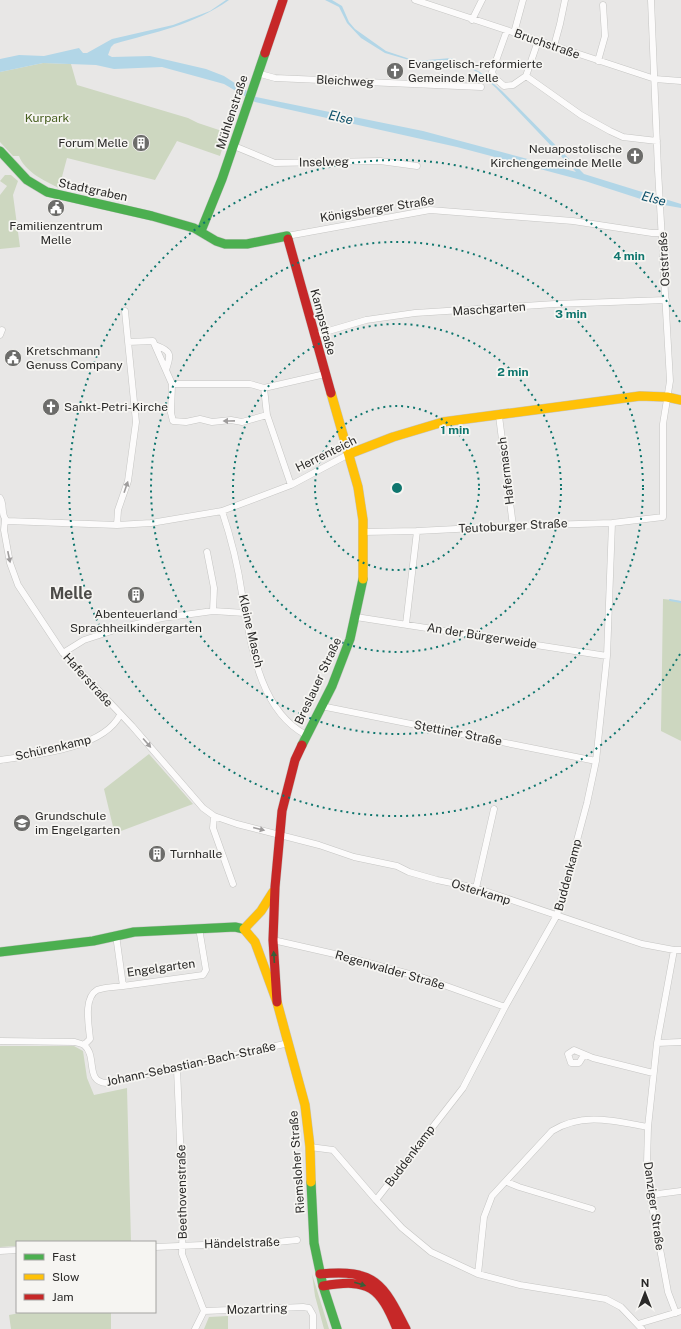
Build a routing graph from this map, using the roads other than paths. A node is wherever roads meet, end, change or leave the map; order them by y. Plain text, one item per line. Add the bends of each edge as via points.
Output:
1 (283, 0) edge
2 (415, 0) edge
3 (482, 0) edge
4 (523, 0) edge
5 (565, 0) edge
6 (651, 0) edge
7 (603, 5) dead end
8 (472, 20) junction
9 (507, 30) junction
10 (514, 32) junction
11 (538, 41) junction
12 (554, 46) junction
13 (598, 61) junction
14 (257, 73) junction
15 (526, 76) junction
16 (655, 79) junction
17 (681, 81) edge
18 (482, 86) dead end
19 (657, 141) junction
20 (234, 146) junction
21 (0, 151) edge
22 (417, 166) dead end
23 (198, 229) junction
24 (663, 233) junction
25 (287, 236) junction
26 (666, 300) junction
27 (125, 311) dead end
28 (315, 336) junction
29 (128, 342) junction
30 (155, 345) junction
31 (166, 370) junction
32 (325, 374) junction
33 (172, 384) junction
34 (264, 388) junction
35 (667, 397) junction
36 (681, 400) edge
37 (336, 414) joint
38 (267, 415) junction
39 (500, 416) junction
40 (349, 454) junction
41 (291, 485) junction
42 (0, 498) edge
43 (222, 511) junction
44 (663, 517) joint
45 (5, 519) junction
46 (612, 523) junction
47 (117, 525) junction
48 (513, 526) junction
49 (416, 531) junction
50 (363, 532) junction
51 (207, 552) dead end
52 (213, 611) junction
53 (245, 613) junction
54 (356, 617) junction
55 (406, 624) junction
56 (63, 653) junction
57 (607, 656) junction
58 (321, 706) junction
59 (120, 715) junction
60 (306, 735) junction
61 (0, 760) edge
62 (596, 761) junction
63 (494, 809) dead end
64 (214, 816) junction
65 (281, 834) junction
66 (233, 884) dead end
67 (275, 887) junction
68 (476, 888) junction
69 (557, 915) junction
70 (199, 928) junction
71 (244, 929) junction
72 (116, 935) junction
73 (273, 940) junction
74 (674, 950) junction
75 (681, 950) edge
76 (0, 952) edge
77 (122, 986) junction
78 (277, 1002) junction
79 (505, 1007) junction
80 (0, 1041) edge
81 (681, 1042) edge
82 (289, 1043) junction
83 (657, 1043) junction
84 (84, 1045) junction
85 (584, 1055) dead end
86 (178, 1069) junction
87 (653, 1073) junction
88 (648, 1128) junction
89 (310, 1147) junction
90 (507, 1182) junction
91 (681, 1192) edge
92 (650, 1195) junction
93 (376, 1200) junction
94 (592, 1209) dead end
95 (297, 1240) dead end
96 (182, 1245) junction
97 (156, 1247) edge
98 (16, 1250) edge
99 (0, 1251) edge
100 (320, 1274) junction
101 (478, 1274) junction
102 (322, 1286) junction
103 (204, 1311) junction
104 (678, 1312) edge
105 (640, 1326) edge
106 (195, 1329) edge
107 (313, 1329) edge
108 (337, 1329) edge
109 (397, 1329) edge
110 (406, 1329) edge

1 - 14 main road, Mühlenstraße
2 - 8 street, Bruchstraße
3 - 8 street
4 - 10 street
5 - 12 street
6 - 16 street, Oststraße
7 - 13 street via 605,36
8 - 9 street, Bruchstraße
9 - 10 street, Bruchstraße
9 - 15 street via 492,72 494,77 504,86 513,85
10 - 11 street, Bruchstraße
11 - 12 street, Bruchstraße
11 - 15 street
12 - 13 street, Bruchstraße
13 - 16 street, Bruchstraße
14 - 18 street, Bleichweg via 275,78
14 - 20 main road, Mühlenstraße
15 - 19 street via 581,115 623,137
16 - 17 street, Bruchstraße
16 - 19 street, Oststraße
19 - 24 street, Oststraße
20 - 22 street, Inselweg via 276,163 380,161
20 - 23 main road, Mühlenstraße
21 - 23 main road, Stadtgraben via 27,180 47,192
23 - 25 main road, Königsberger Straße via 216,241 236,245
24 - 25 street, Königsberger Straße via 573,221 430,210
24 - 26 street, Oststraße
25 - 28 main road, Kampstraße
26 - 28 street, Maschgarten via 415,313 366,320
26 - 35 street, Oststraße via 670,381
27 - 29 street
28 - 32 main road, Kampstraße
29 - 30 street via 153,341
47 -> 29 street via 118,510 128,481 136,422
30 - 31 street
30 - 31 street via 169,353
31 - 33 street
32 - 34 street
32 - 37 main road, Kampstraße
33 - 34 street via 250,384
38 -> 33 street via 242,422 212,422 200,419 173,421 170,402
34 - 38 street
35 - 36 main road, Herrenteich
35 - 39 main road, Herrenteich via 640,396
35 - 44 street, Oststraße via 663,424
37 - 40 main road, Breslauer Straße
38 - 41 street
39 - 40 main road, Herrenteich via 443,422
39 - 48 street, Hafermasch
40 - 41 street, Herrenteich
40 - 50 main road, Breslauer Straße via 358,487
41 - 43 street, Herrenteich
42 - 45 street
43 - 47 street, Herrenteich via 151,523
43 - 53 street, Kleine Masch via 235,557
44 - 46 street, Teutoburger Straße
45 - 47 street, Herrenteich
45 -> 56 street, Haferstraße via 4,530 10,563 18,585
46 - 48 street, Teutoburger Straße
46 - 57 street, Buddenkamp
48 - 49 street, Teutoburger Straße
49 - 50 street, Teutoburger Straße
49 - 55 street
50 - 54 main road, Breslauer Straße via 363,581
51 - 52 street via 214,588
52 - 53 street
52 - 56 street via 162,618 124,627 84,640
53 - 60 street, Kleine Masch via 257,663 267,691 283,718 293,728
54 - 55 street, An der Bürgerweide
54 - 58 main road, Breslauer Straße via 346,651
55 - 57 street, An der Bürgerweide
56 - 59 street, Haferstraße
57 - 62 street, Buddenkamp
58 - 60 main road, Breslauer Straße
58 - 62 street, Stettiner Straße
59 - 61 street, Schürenkamp via 97,738 79,745
59 -> 64 street, Haferstraße via 203,808
60 - 65 main road, Breslauer Straße via 290,776 282,811
62 - 69 street, Buddenkamp
63 - 68 street
64 -> 65 street, Haferstraße
64 - 66 street via 213,828
65 - 67 main road, Breslauer Straße
65 - 68 street, Osterkamp via 348,855 397,866 409,872
67 - 71 main road, Breslauer Straße via 261,911
67 - 73 main road, Breslauer Straße
68 - 69 street, Osterkamp
69 - 74 street, Osterkamp via 642,944
69 - 79 street, Buddenkamp
70 - 71 main road
70 - 72 main road
70 - 77 street, Engelgarten via 206,970 203,975
71 - 78 main road, Riemsloher Straße via 254,942
72 - 76 main road via 93,941
72 - 77 street, Engelgarten
78 -> 73 main road, Breslauer Straße
73 - 79 street, Regenwalder Straße via 424,978
74 - 75 street, Osterkamp
74 - 83 street, Danziger Straße
77 - 84 street, Engelgarten via 97,991 91,996 90,1039
78 - 82 main road, Riemsloher Straße
79 - 93 street, Buddenkamp via 463,1088
80 - 84 street via 75,1042
81 - 83 street
82 - 86 street, Johann-Sebastian-Bach-Straße
82 - 89 main road, Riemsloher Straße via 305,1105
83 - 87 street, Danziger Straße
84 - 86 street, Johann-Sebastian-Bach-Straße via 88,1050 95,1078 100,1083
85 - 87 street
86 - 96 street, Beethovenstraße
87 - 88 street, Danziger Straße
88 - 90 street via 599,1119 578,1120 562,1125 552,1131
88 - 92 street, Danziger Straße via 647,1164
89 - 93 street via 333,1150
89 - 100 main road, Riemsloher Straße via 314,1243
90 - 94 street
90 - 101 street via 492,1196 484,1217
91 - 92 street
92 - 104 street, Danziger Straße via 668,1292
93 - 101 street via 402,1228 431,1252
95 - 96 street, Händelstraße
96 - 97 street, Händelstraße
96 - 103 street, Beethovenstraße via 182,1254
98 - 99 street
100 - 102 main road, Riemsloher Straße
100 - 110 main road via 341,1272 368,1276 384,1288
101 - 105 street via 520,1285 606,1299 621,1307
102 - 108 main road, Riemsloher Straße
102 -> 109 main road via 360,1282 374,1290
103 - 106 street
103 - 107 street, Mozartring via 303,1307 309,1308 313,1315
104 - 105 street

